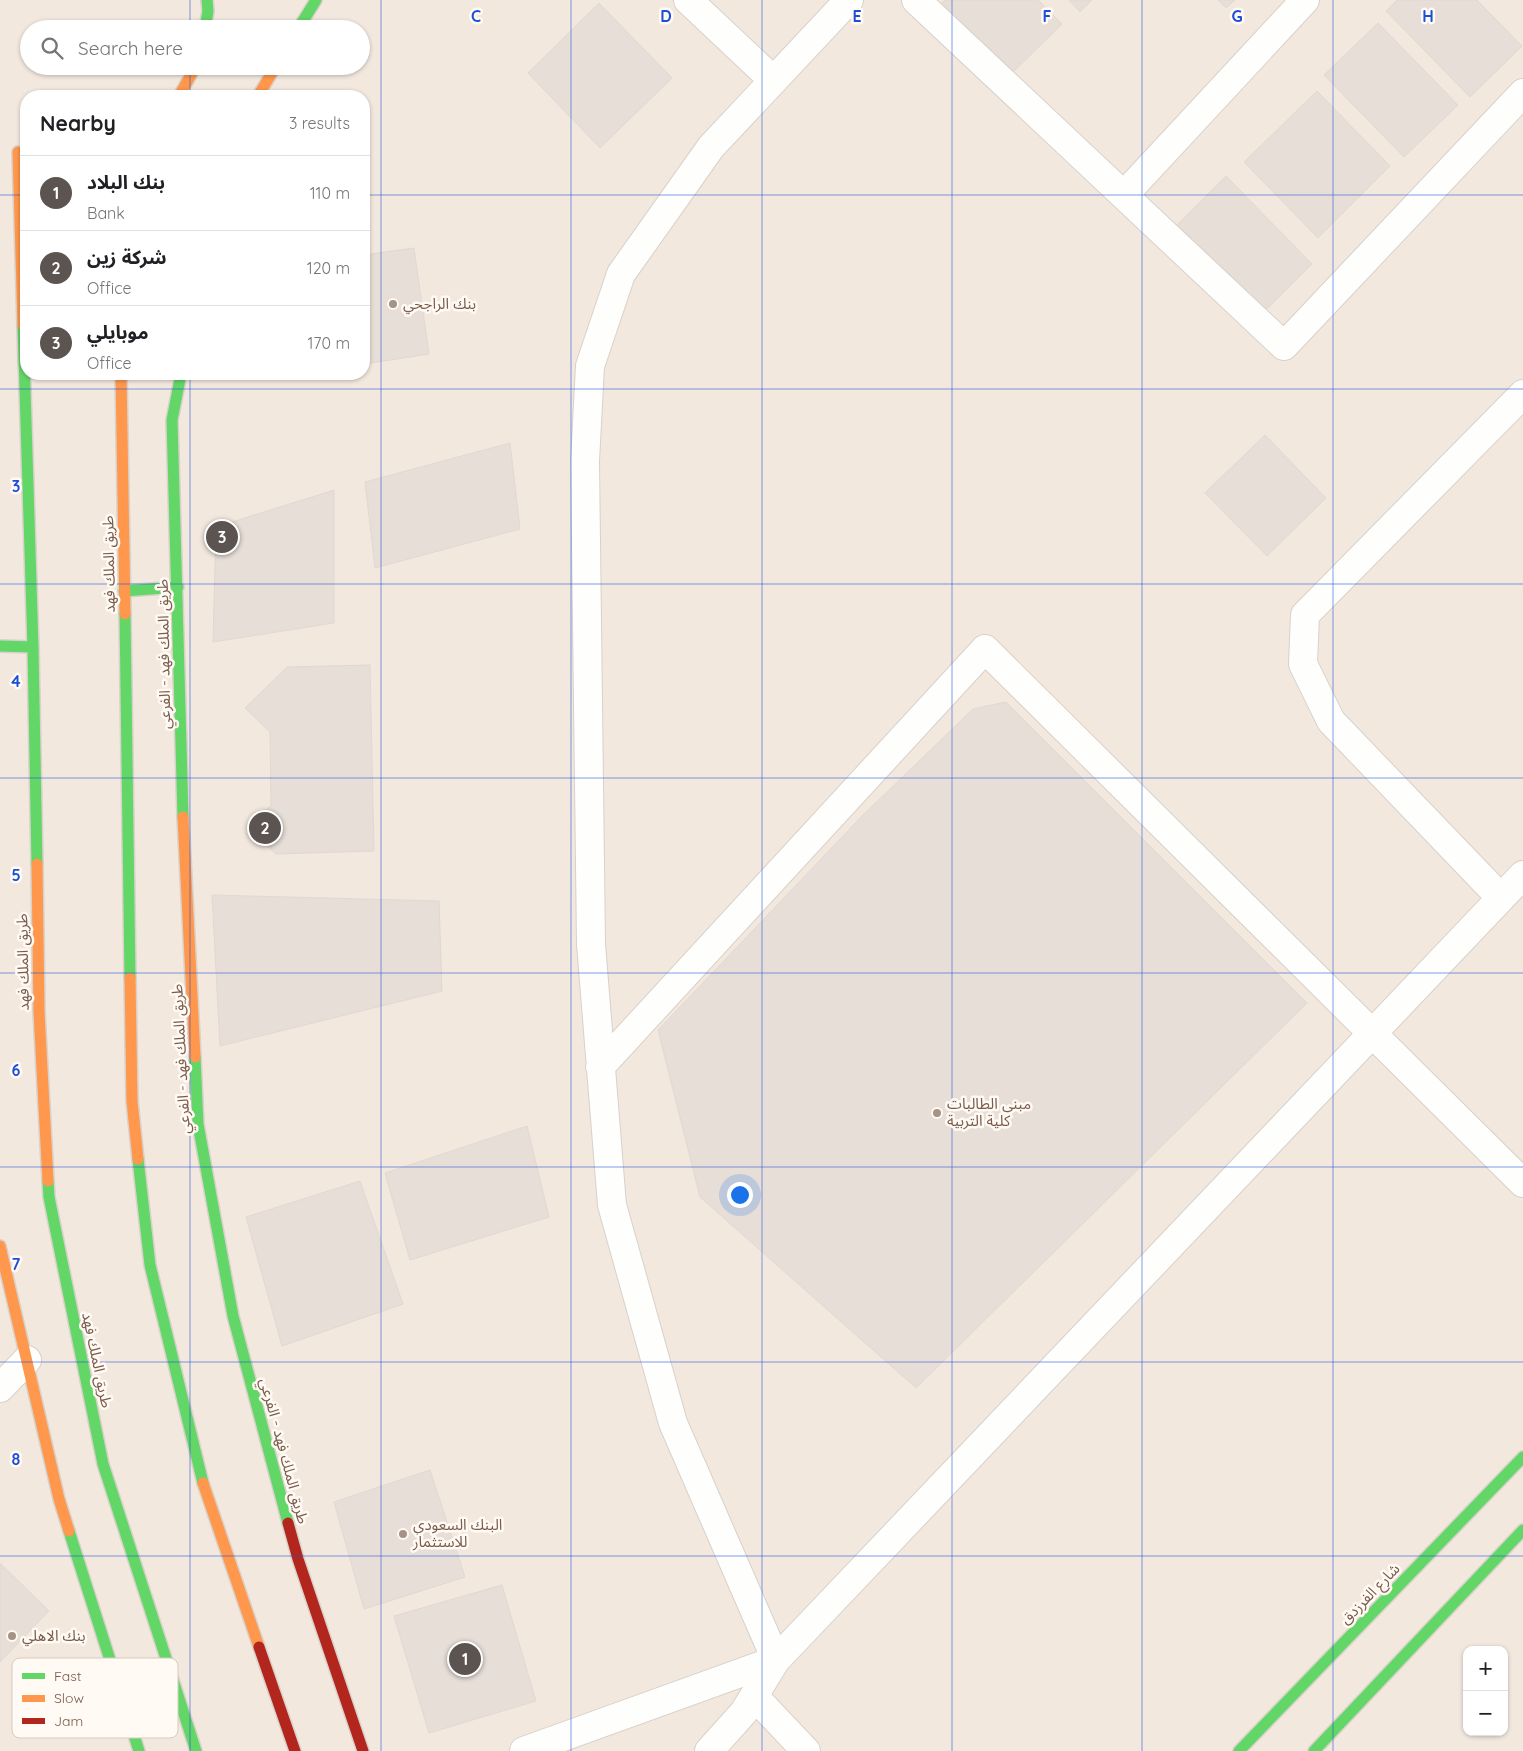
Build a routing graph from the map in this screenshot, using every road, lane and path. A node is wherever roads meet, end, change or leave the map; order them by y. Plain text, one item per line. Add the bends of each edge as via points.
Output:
1 (220, 0) edge
2 (316, 0) edge
3 (688, 0) edge
4 (849, 0) edge
5 (916, 0) edge
6 (1305, 0) edge
7 (208, 5) edge
8 (206, 20) edge
9 (304, 20) edge
10 (191, 75) edge
11 (271, 75) edge
12 (774, 80) junction
13 (182, 90) edge
14 (262, 90) edge
15 (1523, 93) edge
16 (18, 151) edge
17 (1124, 195) junction
18 (20, 226) edge
19 (24, 380) edge
20 (30, 380) edge
21 (111, 380) edge
22 (121, 380) edge
23 (180, 380) edge
24 (1523, 394) edge
25 (25, 414) junction
26 (121, 422) junction
27 (178, 587) junction
28 (124, 591) junction
29 (0, 646) edge
30 (33, 647) junction
31 (1523, 875) edge
32 (1501, 898) junction
33 (1372, 1034) junction
34 (600, 1067) junction
35 (1523, 1184) edge
36 (0, 1246) edge
37 (26, 1360) junction
38 (0, 1388) edge
39 (1523, 1457) edge
40 (1523, 1530) edge
41 (109, 1658) edge
42 (166, 1658) edge
43 (776, 1660) junction
44 (178, 1695) edge
45 (754, 1696) junction
46 (135, 1738) edge
47 (139, 1751) edge
48 (196, 1751) edge
49 (295, 1751) edge
50 (363, 1751) edge
51 (524, 1751) edge
52 (709, 1751) edge
53 (806, 1751) edge
54 (1239, 1751) edge
55 (1314, 1751) edge

1 - 7 main road
2 - 9 main road
3 - 12 street
4 - 12 street
5 - 17 street
6 - 17 street
7 - 8 main road
10 - 13 main road
11 - 14 main road
12 - 34 street via 711,147 621,274 590,366 585,461 591,944
15 - 17 street via 1284,346
16 - 18 main road, طريق الملك فهد
19 - 25 main road, طريق الملك فهد
20 - 25 main road
21 - 26 main road
22 - 26 main road, طريق الملك فهد
23 - 27 main road, طريق الملك فهد - الفرعي via 172,420
24 - 32 street via 1305,615 1303,664 1331,720
25 - 30 main road, طريق الملك فهد
26 - 28 main road, طريق الملك فهد
27 - 28 main road
27 - 50 main road, طريق الملك فهد - الفرعي via 183,810 198,1124 238,1334 298,1559
28 - 49 main road, طريق الملك فهد via 132,1101 150,1265 197,1466
29 - 30 main road
30 - 42 main road, طريق الملك فهد via 39,1012 48,1197 103,1464
31 - 32 street
32 - 33 street
33 - 34 street via 985,649
33 - 35 street
33 - 43 street
34 - 43 street via 612,1205 673,1423
36 - 37 main road
37 - 38 street
37 - 41 main road via 59,1499
39 - 54 main road, شارع الفرزدق
40 - 55 main road
43 - 45 street
43 - 51 street
44 - 48 main road, طريق الملك فهد
45 - 52 street
45 - 53 street
46 - 47 main road

